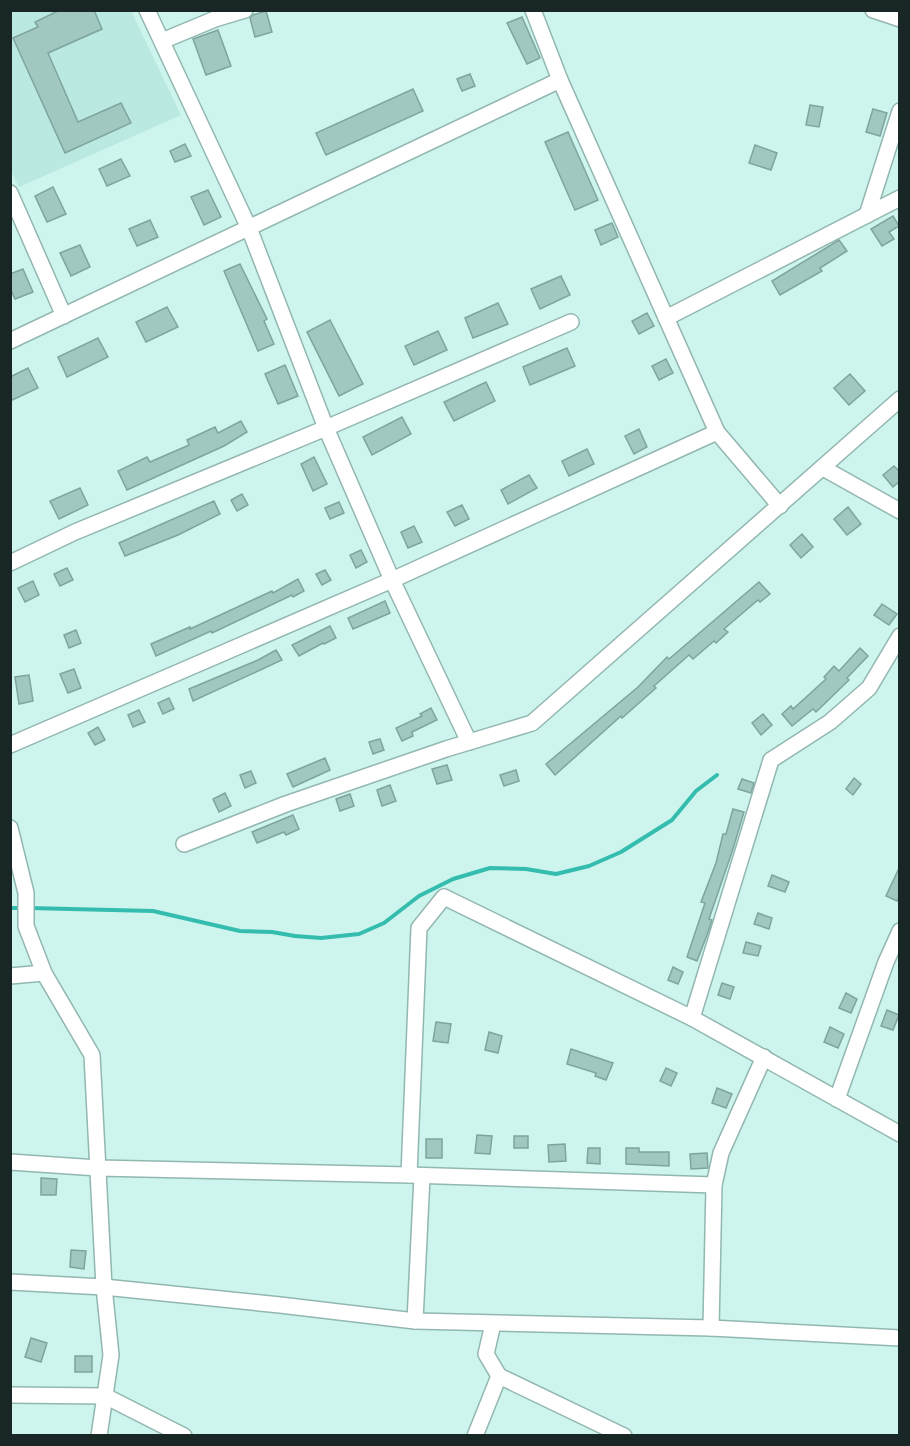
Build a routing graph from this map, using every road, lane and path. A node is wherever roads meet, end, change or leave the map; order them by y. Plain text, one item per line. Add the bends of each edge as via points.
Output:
1 (147, 10) edge
2 (245, 10) edge
3 (533, 10) edge
4 (873, 10) edge
5 (900, 19) edge
6 (162, 41) junction
7 (560, 80) junction
8 (900, 111) edge
9 (10, 193) edge
10 (900, 198) edge
11 (867, 215) junction
12 (249, 228) junction
13 (64, 316) junction
14 (666, 318) junction
15 (571, 322) dead end
16 (10, 341) edge
17 (900, 399) edge
18 (326, 428) junction
19 (717, 432) junction
20 (823, 468) junction
21 (780, 506) junction
22 (900, 511) edge
23 (10, 563) edge
24 (392, 580) junction
25 (900, 636) edge
26 (469, 742) junction
27 (10, 745) edge
28 (10, 828) edge
29 (184, 844) dead end
30 (900, 931) edge
31 (44, 973) junction
32 (10, 976) edge
33 (692, 1018) junction
34 (764, 1057) junction
35 (837, 1099) junction
36 (900, 1134) edge
37 (10, 1162) edge
38 (98, 1168) junction
39 (415, 1175) junction
40 (714, 1185) junction
41 (10, 1282) edge
42 (104, 1287) junction
43 (415, 1322) junction
44 (493, 1324) junction
45 (711, 1328) junction
46 (900, 1338) edge
47 (499, 1376) junction
48 (10, 1395) edge
49 (105, 1396) junction
50 (99, 1436) edge
51 (184, 1436) edge
52 (476, 1436) edge
53 (624, 1436) edge

1 - 6 street
2 - 6 street
3 - 7 street
4 - 5 street
6 - 12 street
7 - 12 street
7 - 14 street
8 - 11 street
9 - 13 street
10 - 11 street
11 - 14 street
12 - 13 street
12 - 18 street
13 - 16 street
14 - 19 street
15 - 18 street
17 - 20 street
18 - 23 street
18 - 24 street
19 - 21 street
19 - 24 street
20 - 21 street
20 - 22 street
21 - 26 street via 532,723
24 - 26 street
24 - 27 street
25 - 33 street via 868,688 830,722 771,760
26 - 29 street via 286,804
28 - 31 street via 26,893 26,926
30 - 35 street
31 - 32 street
31 - 38 street via 92,1055
33 - 34 street
33 - 39 street via 444,897 419,928
34 - 35 street
34 - 40 street via 722,1153
35 - 36 street
37 - 38 street
38 - 39 street
38 - 42 street
39 - 40 street
39 - 43 street
40 - 45 street
41 - 42 street
42 - 43 street
42 - 49 street via 111,1355
43 - 44 street
44 - 45 street
44 - 47 street via 486,1354
45 - 46 street
47 - 52 street
47 - 53 street
48 - 49 street
49 - 50 street
49 - 51 street

